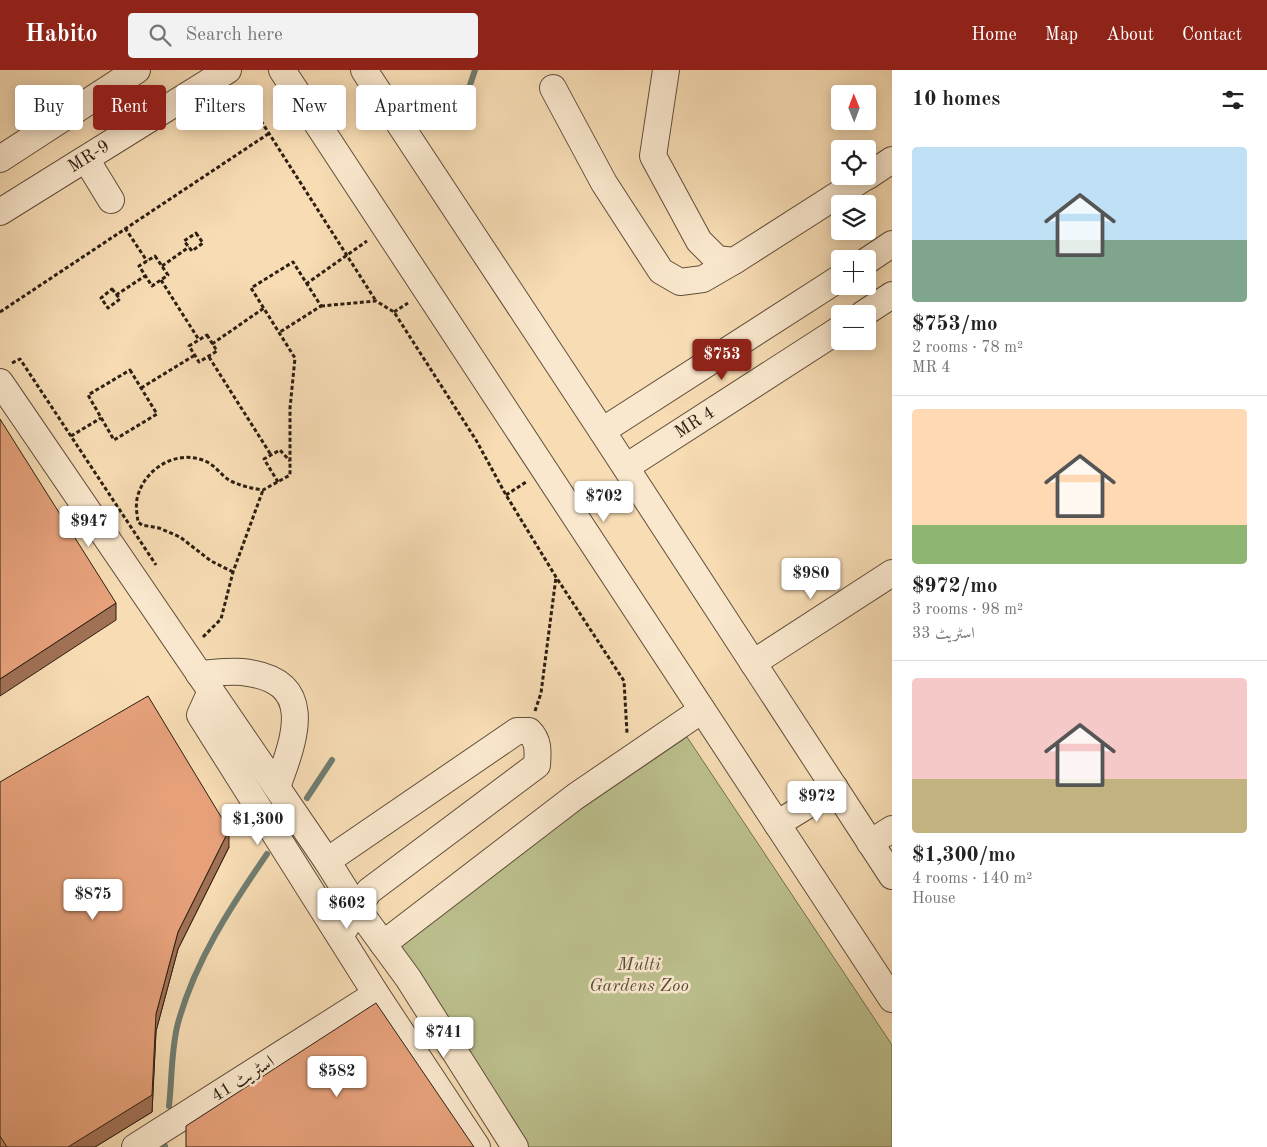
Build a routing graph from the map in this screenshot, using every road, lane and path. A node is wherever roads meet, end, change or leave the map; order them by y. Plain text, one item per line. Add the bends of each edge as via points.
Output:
1 (137, 70) edge
2 (228, 70) edge
3 (282, 70) edge
4 (364, 70) edge
5 (662, 71) edge
6 (554, 88) dead end
7 (268, 134) junction
8 (0, 159) edge
9 (86, 159) junction
10 (892, 160) edge
11 (876, 170) edge
12 (853, 185) edge
13 (111, 200) dead end
14 (0, 212) edge
15 (126, 228) junction
16 (386, 229) junction
17 (892, 244) edge
18 (188, 247) junction
19 (347, 254) junction
20 (876, 255) edge
21 (147, 261) junction
22 (734, 261) junction
23 (162, 266) junction
24 (145, 276) junction
25 (161, 280) junction
26 (306, 284) junction
27 (831, 284) edge
28 (116, 295) junction
29 (892, 295) edge
30 (376, 301) junction
31 (876, 305) edge
32 (321, 306) junction
33 (264, 308) junction
34 (0, 312) edge
35 (280, 332) junction
36 (831, 335) edge
37 (199, 340) junction
38 (212, 344) junction
39 (195, 355) junction
40 (208, 357) junction
41 (3, 374) edge
42 (141, 388) junction
43 (101, 418) junction
44 (602, 431) junction
45 (71, 436) junction
46 (271, 455) junction
47 (291, 462) junction
48 (623, 462) junction
49 (278, 482) junction
50 (263, 490) junction
51 (138, 522) junction
52 (131, 527) junction
53 (588, 536) junction
54 (157, 566) dead end
55 (233, 572) junction
56 (892, 573) edge
57 (556, 577) junction
58 (198, 629) dead end
59 (203, 637) junction
60 (208, 643) dead end
61 (753, 662) junction
62 (205, 682) junction
63 (702, 710) junction
64 (529, 731) junction
65 (642, 753) junction
66 (277, 787) junction
67 (835, 788) junction
68 (777, 824) junction
69 (892, 829) edge
70 (870, 843) junction
71 (327, 861) junction
72 (892, 876) edge
73 (356, 907) junction
74 (340, 936) junction
75 (383, 944) junction
76 (376, 994) junction
77 (892, 999) edge
78 (135, 1147) edge
79 (478, 1147) edge
80 (516, 1147) edge

1 - 8 street
2 - 7 path
2 - 9 street, MR-9
3 - 16 street
4 - 44 street
5 - 22 street via 653,156 698,241 718,259
6 - 22 street via 604,183 661,271 680,282 703,279
7 - 15 path
7 - 19 path
9 - 13 street
9 - 14 street, MR-9
10 - 11 street
12 - 22 street
15 - 21 path
15 - 34 path
16 - 19 path
16 - 53 street
17 - 20 street
18 - 18 path via 184,241 196,233 203,243 192,251
18 - 23 path
19 - 26 path
19 - 30 path
21 - 23 path via 155,256
21 - 24 path via 139,266
23 - 25 path via 168,276
24 - 25 path via 152,286
24 - 28 path
25 - 37 path
26 - 32 path
26 - 33 path via 293,262 252,288
27 - 44 street
28 - 28 path via 120,299 108,308 101,298 112,289
29 - 31 street
30 - 32 path
30 - 57 path via 394,312 476,440
32 - 35 path
33 - 35 path
33 - 38 path
35 - 47 path via 295,358 290,408
36 - 48 street, MR 4
37 - 38 path via 207,335
37 - 39 path via 189,346
38 - 40 path via 217,351
39 - 40 path via 200,362
39 - 42 path
40 - 46 path
41 - 45 path via 20,359
41 - 62 street
42 - 43 path via 130,370 88,396
42 - 43 path via 157,414 114,440
43 - 45 path
44 - 48 street
45 - 52 path
46 - 47 path via 280,450
46 - 49 path via 264,459
47 - 49 path via 290,475
48 - 53 path
48 - 61 street
49 - 50 path
50 - 51 path via 228,479 206,461 178,458 151,471 143,483 136,503
50 - 55 path
51 - 52 path
51 - 55 path via 180,538 211,561
52 - 54 path
53 - 63 street
55 - 59 path via 221,619
56 - 61 street
57 - 64 path via 541,693
57 - 65 path via 624,681 625,729
58 - 59 path
59 - 60 path
61 - 67 street
62 - 66 street
62 - 66 street via 242,672 282,684 293,701 295,721 293,742
62 - 74 street via 200,715
63 - 65 street
63 - 68 street
64 - 71 street via 517,731
64 - 73 street via 539,748 537,765 369,891
65 - 75 street via 576,796
66 - 71 street
67 - 68 street
67 - 70 street
68 - 77 street
69 - 70 street
70 - 72 street
71 - 73 street
73 - 74 street
73 - 75 street
74 - 76 street
75 - 80 street
76 - 78 street, اسٹریٹ 41
76 - 79 street

